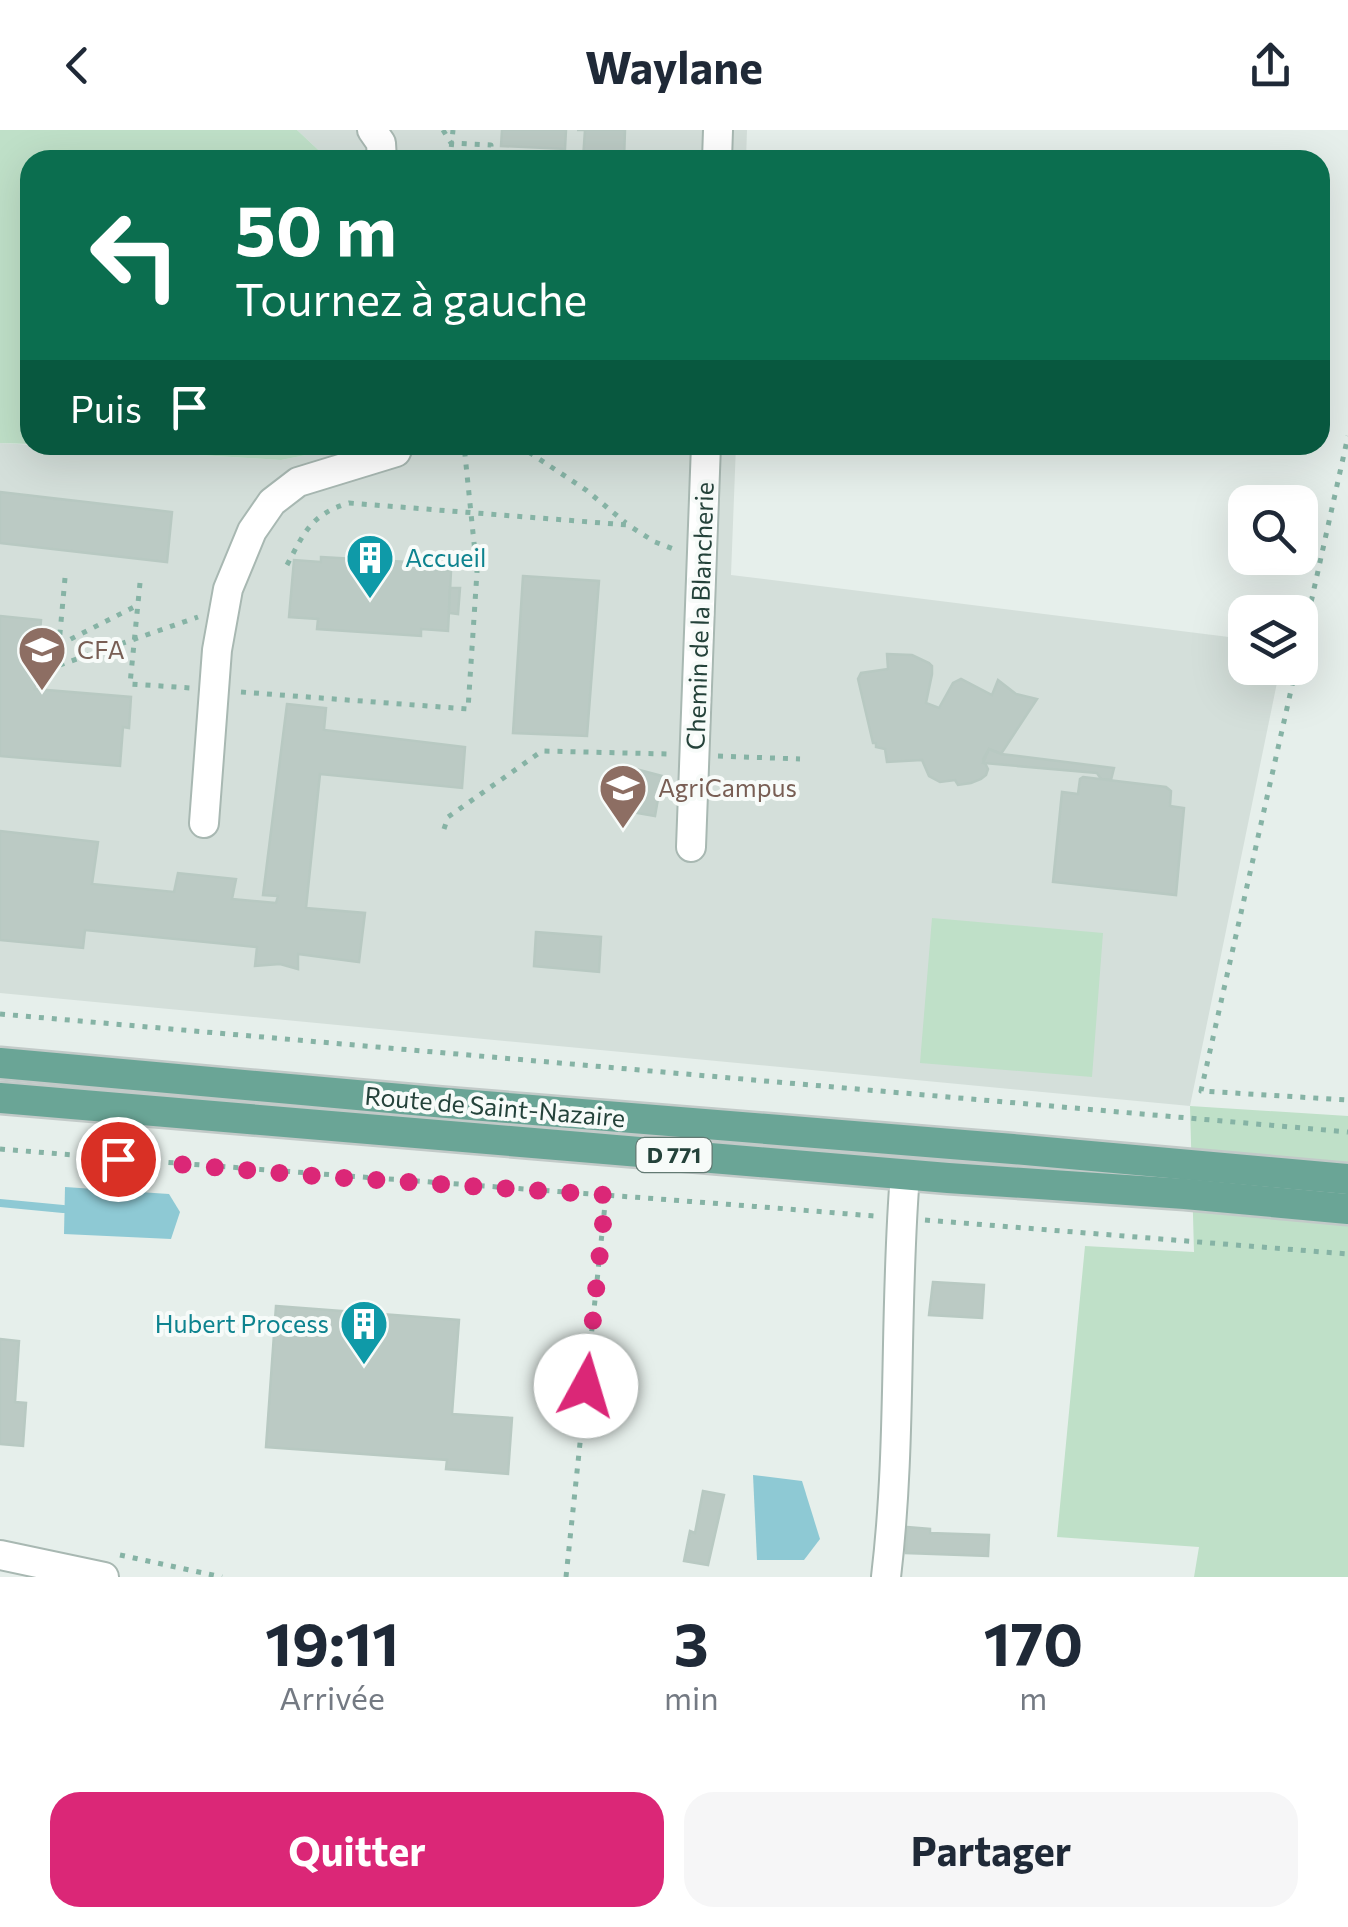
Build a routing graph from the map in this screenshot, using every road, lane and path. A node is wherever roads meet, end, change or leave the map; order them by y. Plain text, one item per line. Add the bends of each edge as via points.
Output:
1 (443, 130) edge
2 (453, 130) edge
3 (452, 143) junction
4 (451, 150) edge
5 (492, 150) edge
6 (1348, 436) edge
7 (386, 455) edge
8 (465, 455) edge
9 (533, 455) edge
10 (706, 455) edge
11 (471, 513) junction
12 (628, 525) junction
13 (287, 565) dead end
14 (702, 575) junction
15 (65, 578) dead end
16 (140, 584) dead end
17 (1313, 595) edge
18 (138, 605) junction
19 (224, 608) junction
20 (134, 639) junction
21 (59, 645) junction
22 (1292, 685) edge
23 (214, 690) junction
24 (694, 755) junction
25 (800, 759) dead end
26 (204, 823) dead end
27 (444, 830) dead end
28 (691, 847) dead end
29 (0, 1014) edge
30 (0, 1063) edge
31 (0, 1098) edge
32 (1348, 1100) edge
33 (1348, 1132) edge
34 (0, 1149) edge
35 (905, 1174) junction
36 (1348, 1179) edge
37 (606, 1195) junction
38 (1348, 1209) edge
39 (902, 1218) junction
40 (1348, 1254) edge
41 (0, 1555) edge
42 (104, 1577) edge
43 (566, 1577) edge
44 (886, 1577) edge

1 - 3 path
2 - 3 path
3 - 4 path
3 - 5 path
6 - 17 path
7 - 19 street via 298,482 272,502 252,531
8 - 11 path
9 - 12 path
10 - 14 street, Chemin de la Blancherie
11 - 12 path
11 - 13 path via 332,508 305,530
11 - 23 path via 477,572 468,709
12 - 14 path via 674,548
14 - 24 street, Chemin de la Blancherie
15 - 21 path
16 - 18 path
18 - 20 path
18 - 21 path
19 - 20 path
19 - 23 street
20 - 21 path via 57,666
20 - 23 path via 130,684
22 - 32 path via 1201,1091
23 - 26 street
24 - 25 path
24 - 27 path via 542,751 448,817
24 - 28 street, Chemin de la Blancherie
29 - 33 path
30 - 36 main road, Route de Saint-Nazaire
31 - 35 main road, Route de Saint-Nazaire / D 771
34 - 37 path
35 - 38 main road, Route de Saint-Nazaire / D 771
35 - 39 street
37 - 39 path
37 - 43 path
39 - 40 path
39 - 44 street
41 - 42 street

